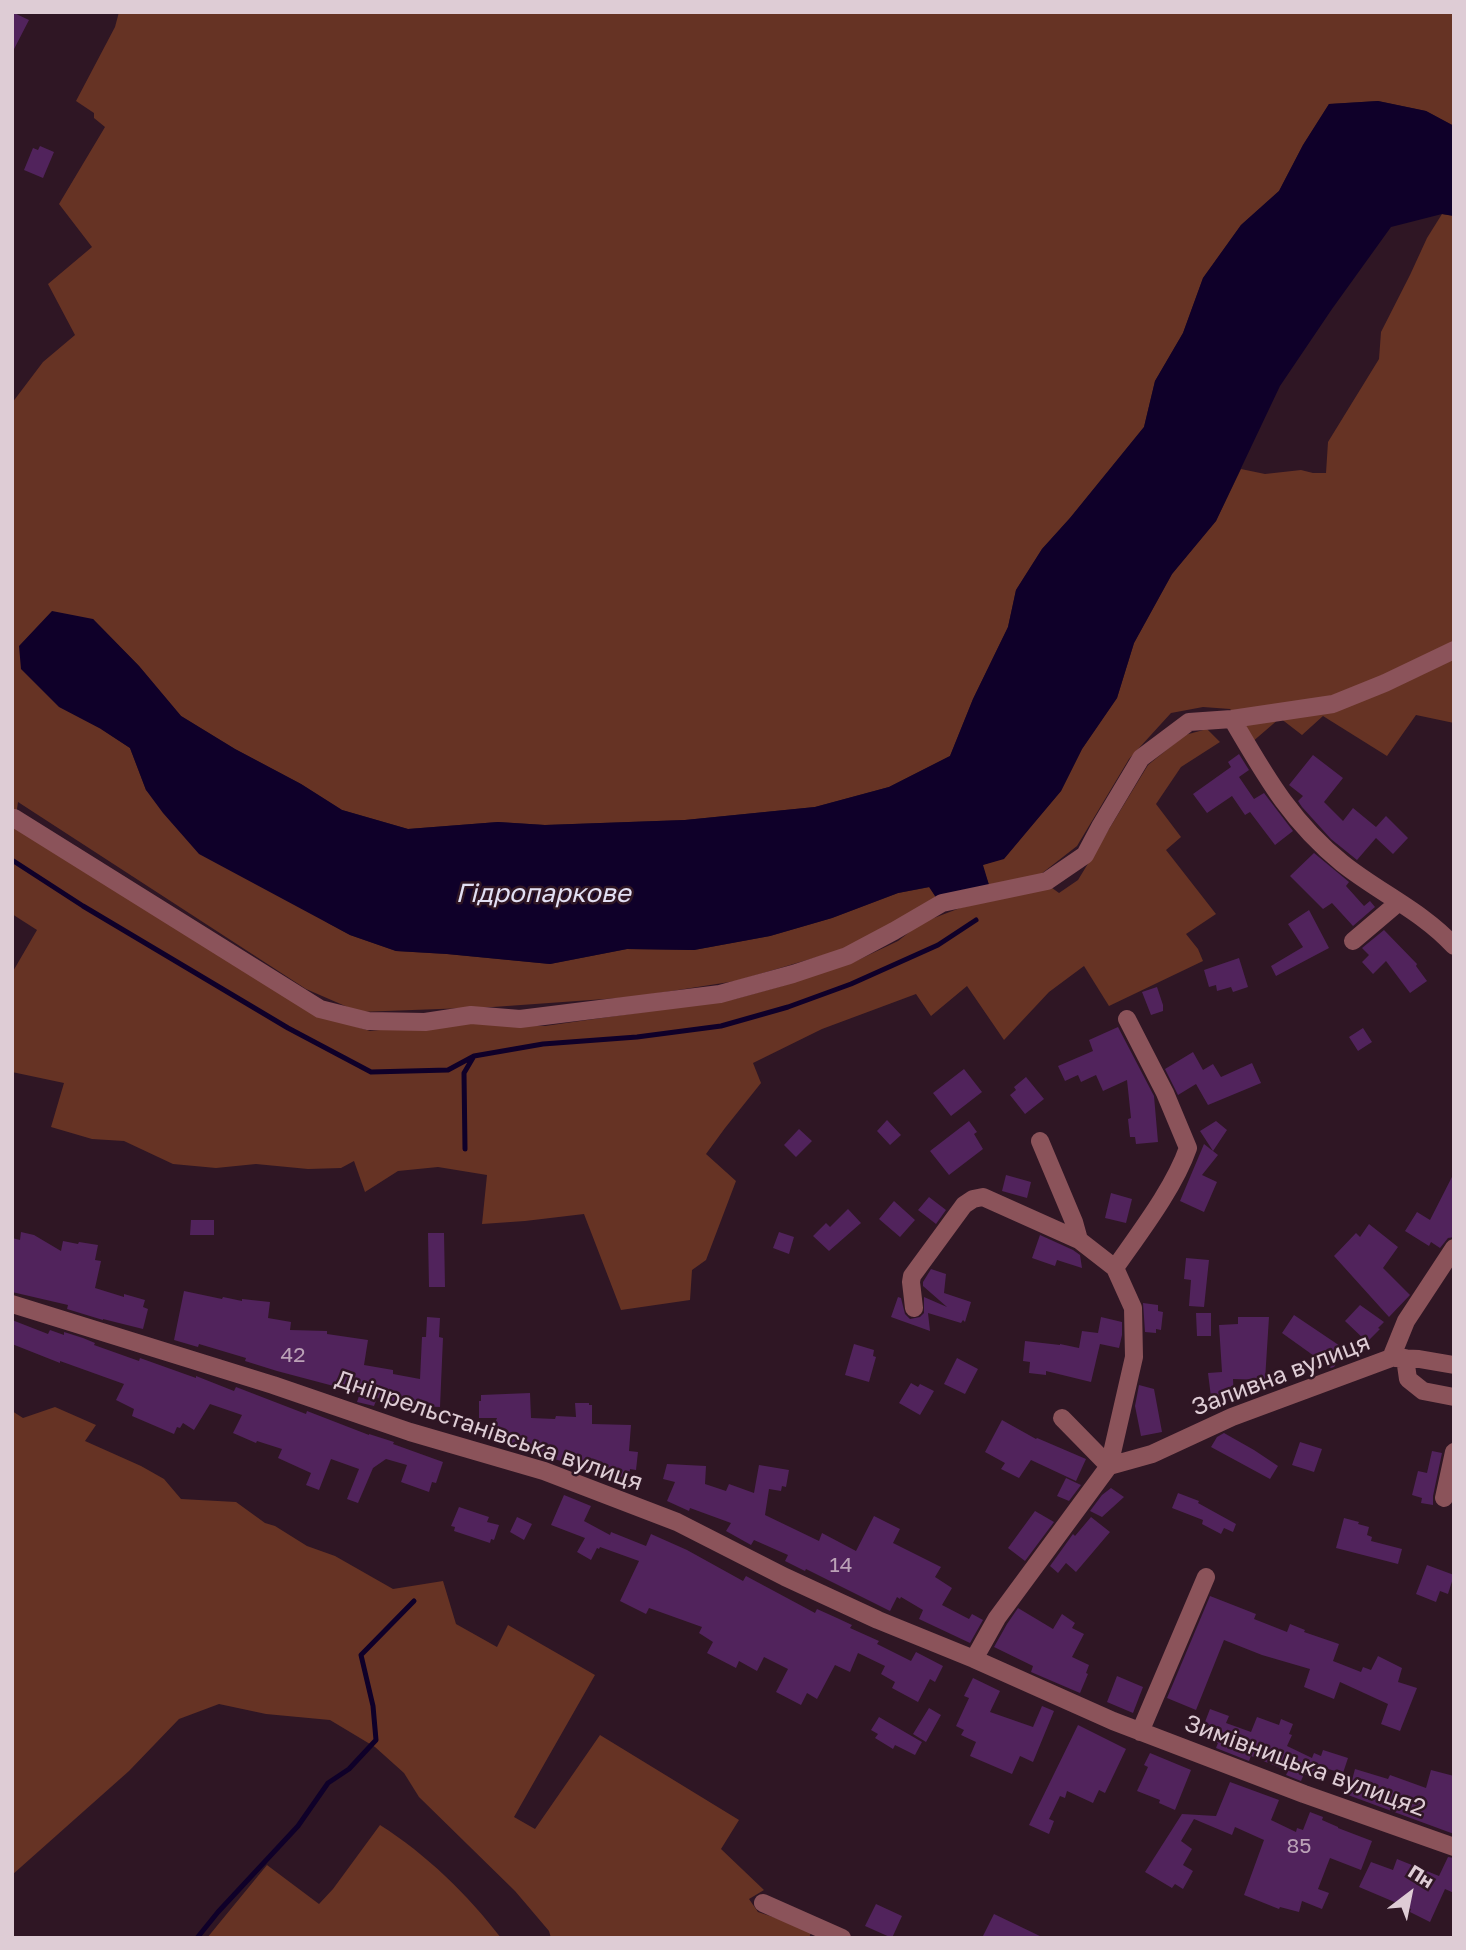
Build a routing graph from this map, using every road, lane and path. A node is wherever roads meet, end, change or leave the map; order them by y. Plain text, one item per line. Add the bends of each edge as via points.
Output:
1 (1454, 650) edge
2 (1231, 719) junction
3 (14, 818) edge
4 (1399, 902) junction
5 (1353, 941) dead end
6 (1454, 946) edge
7 (1126, 1019) dead end
8 (1040, 1141) dead end
9 (1079, 1240) junction
10 (1454, 1248) edge
11 (1115, 1268) junction
12 (12, 1304) edge
13 (914, 1308) dead end
14 (1398, 1358) junction
15 (1454, 1365) edge
16 (1454, 1397) edge
17 (1062, 1418) dead end
18 (1454, 1452) edge
19 (1109, 1466) junction
20 (1444, 1498) dead end
21 (1206, 1577) dead end
22 (974, 1659) junction
23 (1140, 1732) junction
24 (1454, 1847) edge
25 (763, 1903) dead end
26 (842, 1938) edge

1 - 2 street via 1333,704
2 - 3 street via 1189,722 1141,758 1085,855 1047,881 942,903 847,956 720,994 520,1019 471,1015 425,1022 368,1021 320,1009
2 - 4 street via 1271,786 1307,832 1343,864
4 - 5 street
4 - 6 street via 1440,930
7 - 11 street via 1188,1148 1152,1215
8 - 9 street
9 - 11 street
9 - 13 street via 984,1197 973,1199 912,1276
10 - 14 street, Заливна вулиця via 1406,1321
11 - 19 street via 1133,1308 1134,1357
12 - 22 street, Дніпрельстанівська вулиця via 544,1471 677,1522 878,1620
14 - 15 street
14 - 16 street via 1408,1380 1423,1391
14 - 19 street, Заливна вулиця via 1232,1417 1152,1454
17 - 19 street
18 - 20 street
19 - 22 street via 997,1618
21 - 23 street
22 - 23 street, Дніпрельстанівська вулиця
23 - 24 street, Зимівницька вулиця2
25 - 26 street

